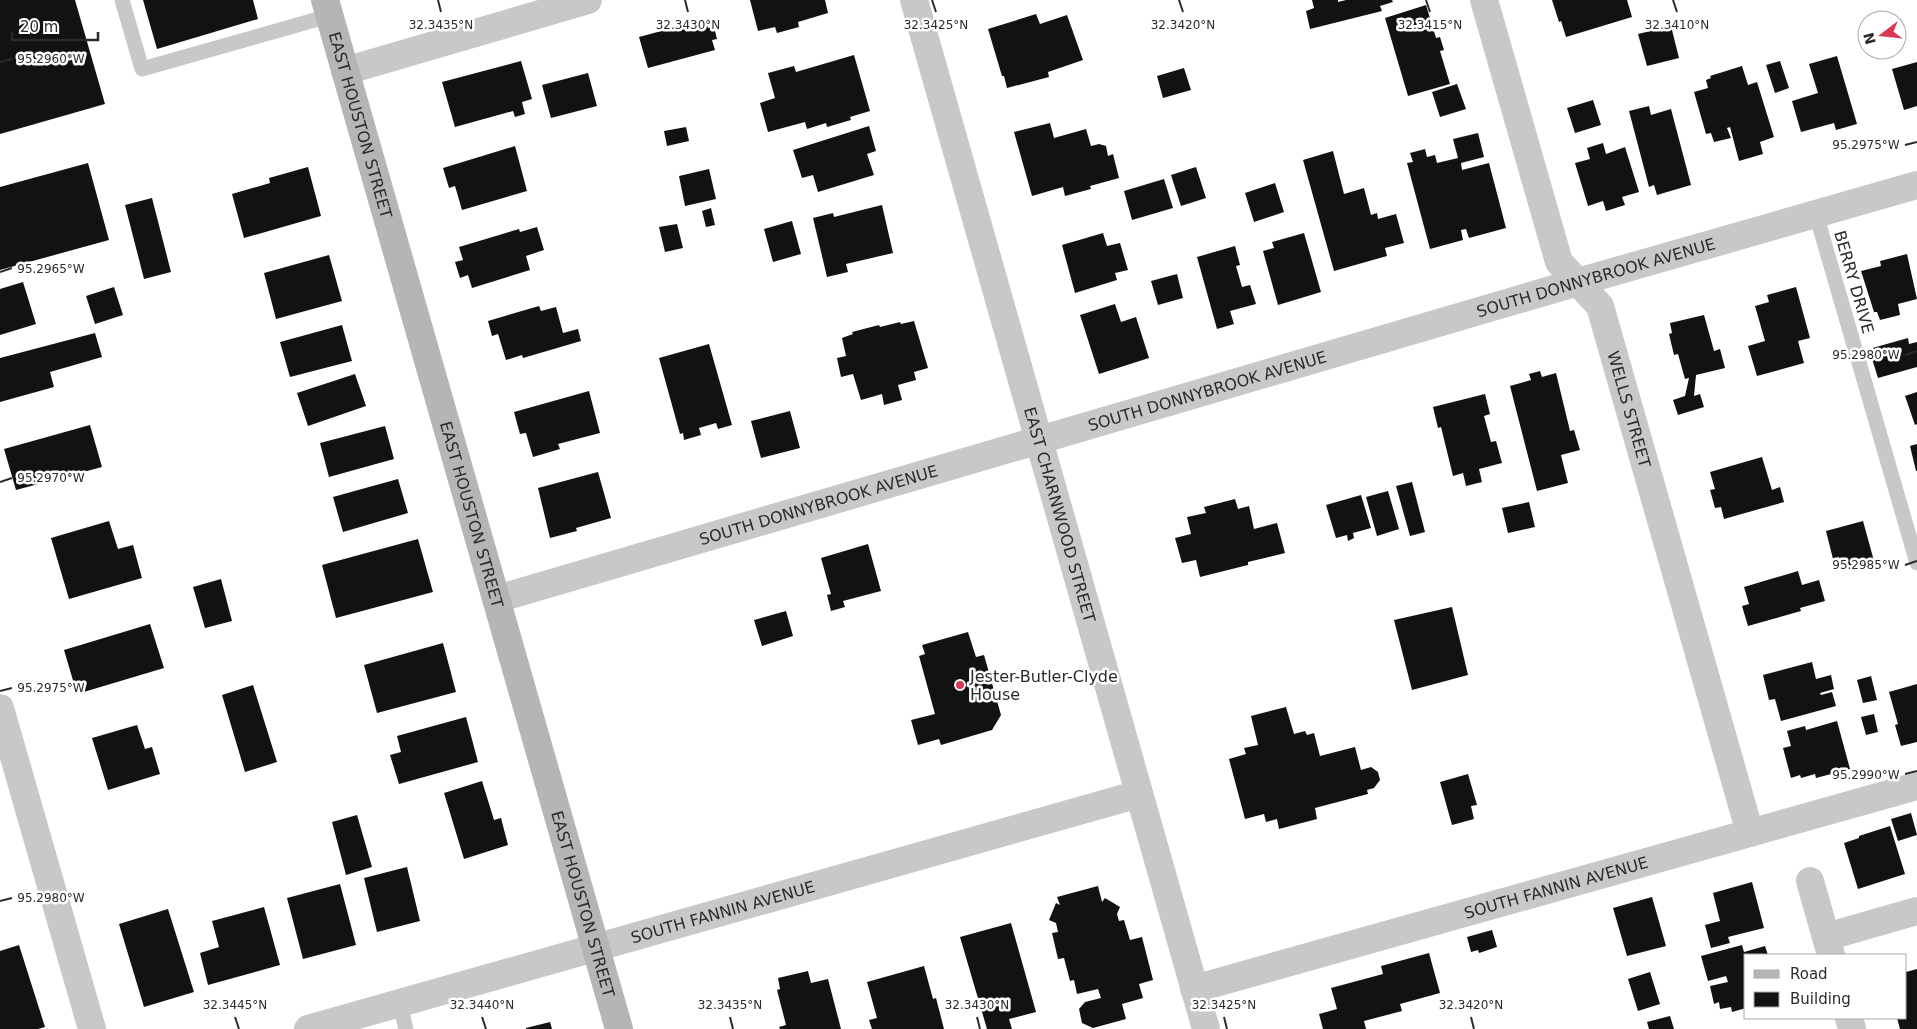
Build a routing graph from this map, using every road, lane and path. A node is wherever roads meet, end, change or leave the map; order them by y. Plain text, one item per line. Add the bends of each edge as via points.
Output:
1 (122, 0) edge
2 (914, 0) edge
3 (1484, 0) edge
4 (579, 1) edge
5 (327, 8) edge
6 (345, 71) junction
7 (1917, 185) edge
8 (1816, 214) junction
9 (1578, 282) junction
10 (1038, 440) junction
11 (1917, 562) edge
12 (497, 599) junction
13 (0, 708) edge
14 (1917, 786) edge
15 (1139, 794) junction
16 (1750, 833) junction
17 (1810, 881) dead end
18 (1917, 911) edge
19 (1829, 946) edge
20 (596, 948) junction
21 (1194, 989) junction
22 (403, 1017) edge
23 (344, 1024) edge
24 (92, 1029) edge
25 (308, 1029) edge
26 (619, 1029) edge
27 (1206, 1029) edge

1 - 5 lane via 142,69
2 - 10 street, EAST CHARNWOOD STREET
3 - 9 street, WELLS STREET via 1559,262
4 - 6 street
5 - 6 street, EAST HOUSTON STREET
6 - 12 street, EAST HOUSTON STREET
7 - 8 street, SOUTH DONNYBROOK AVENUE
8 - 9 street, SOUTH DONNYBROOK AVENUE
8 - 11 lane, BERRY DRIVE
9 - 10 street, SOUTH DONNYBROOK AVENUE
9 - 16 street, WELLS STREET via 1600,306
10 - 12 street, SOUTH DONNYBROOK AVENUE
10 - 15 street, EAST CHARNWOOD STREET
12 - 20 street, EAST HOUSTON STREET
13 - 24 street
14 - 16 street, SOUTH FANNIN AVENUE
15 - 20 street, SOUTH FANNIN AVENUE
15 - 21 street, EAST CHARNWOOD STREET
16 - 21 street, SOUTH FANNIN AVENUE
17 - 19 street
18 - 19 street
20 - 22 street, SOUTH FANNIN AVENUE
20 - 26 street, EAST HOUSTON STREET
21 - 27 street, EAST CHARNWOOD STREET
22 - 23 street, SOUTH FANNIN AVENUE
23 - 25 street, SOUTH FANNIN AVENUE

